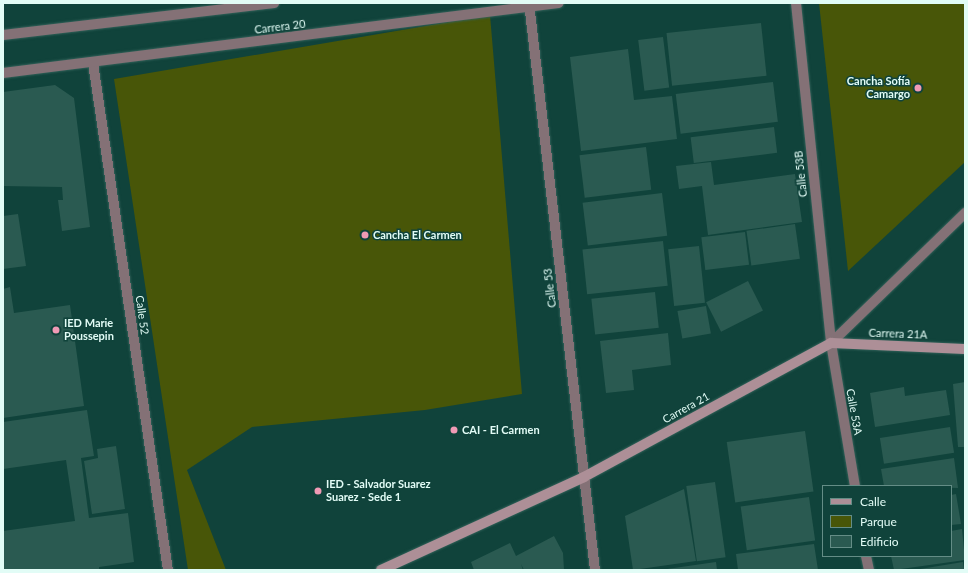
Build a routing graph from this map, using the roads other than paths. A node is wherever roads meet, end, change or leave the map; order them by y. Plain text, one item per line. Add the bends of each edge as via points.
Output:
1 (274, 3) edge
2 (559, 3) edge
3 (796, 3) edge
4 (529, 6) edge
5 (3, 35) edge
6 (93, 63) junction
7 (3, 73) edge
8 (965, 213) edge
9 (831, 343) junction
10 (965, 349) edge
11 (584, 477) junction
12 (855, 485) edge
13 (866, 557) edge
14 (168, 570) edge
15 (382, 570) edge
16 (595, 570) edge
17 (869, 570) edge

1 - 5 street
2 - 4 street, Carrera 20
3 - 9 street, Calle 53B
4 - 6 street, Carrera 20
4 - 11 street, Calle 53
6 - 7 street, Carrera 20
6 - 14 street, Calle 52
8 - 9 street, Carrera 21
9 - 10 main road, Carrera 21A
9 - 11 main road, Carrera 21
9 - 12 street, Calle 53A
11 - 15 main road, Carrera 21
11 - 16 street, Calle 53
13 - 17 street

